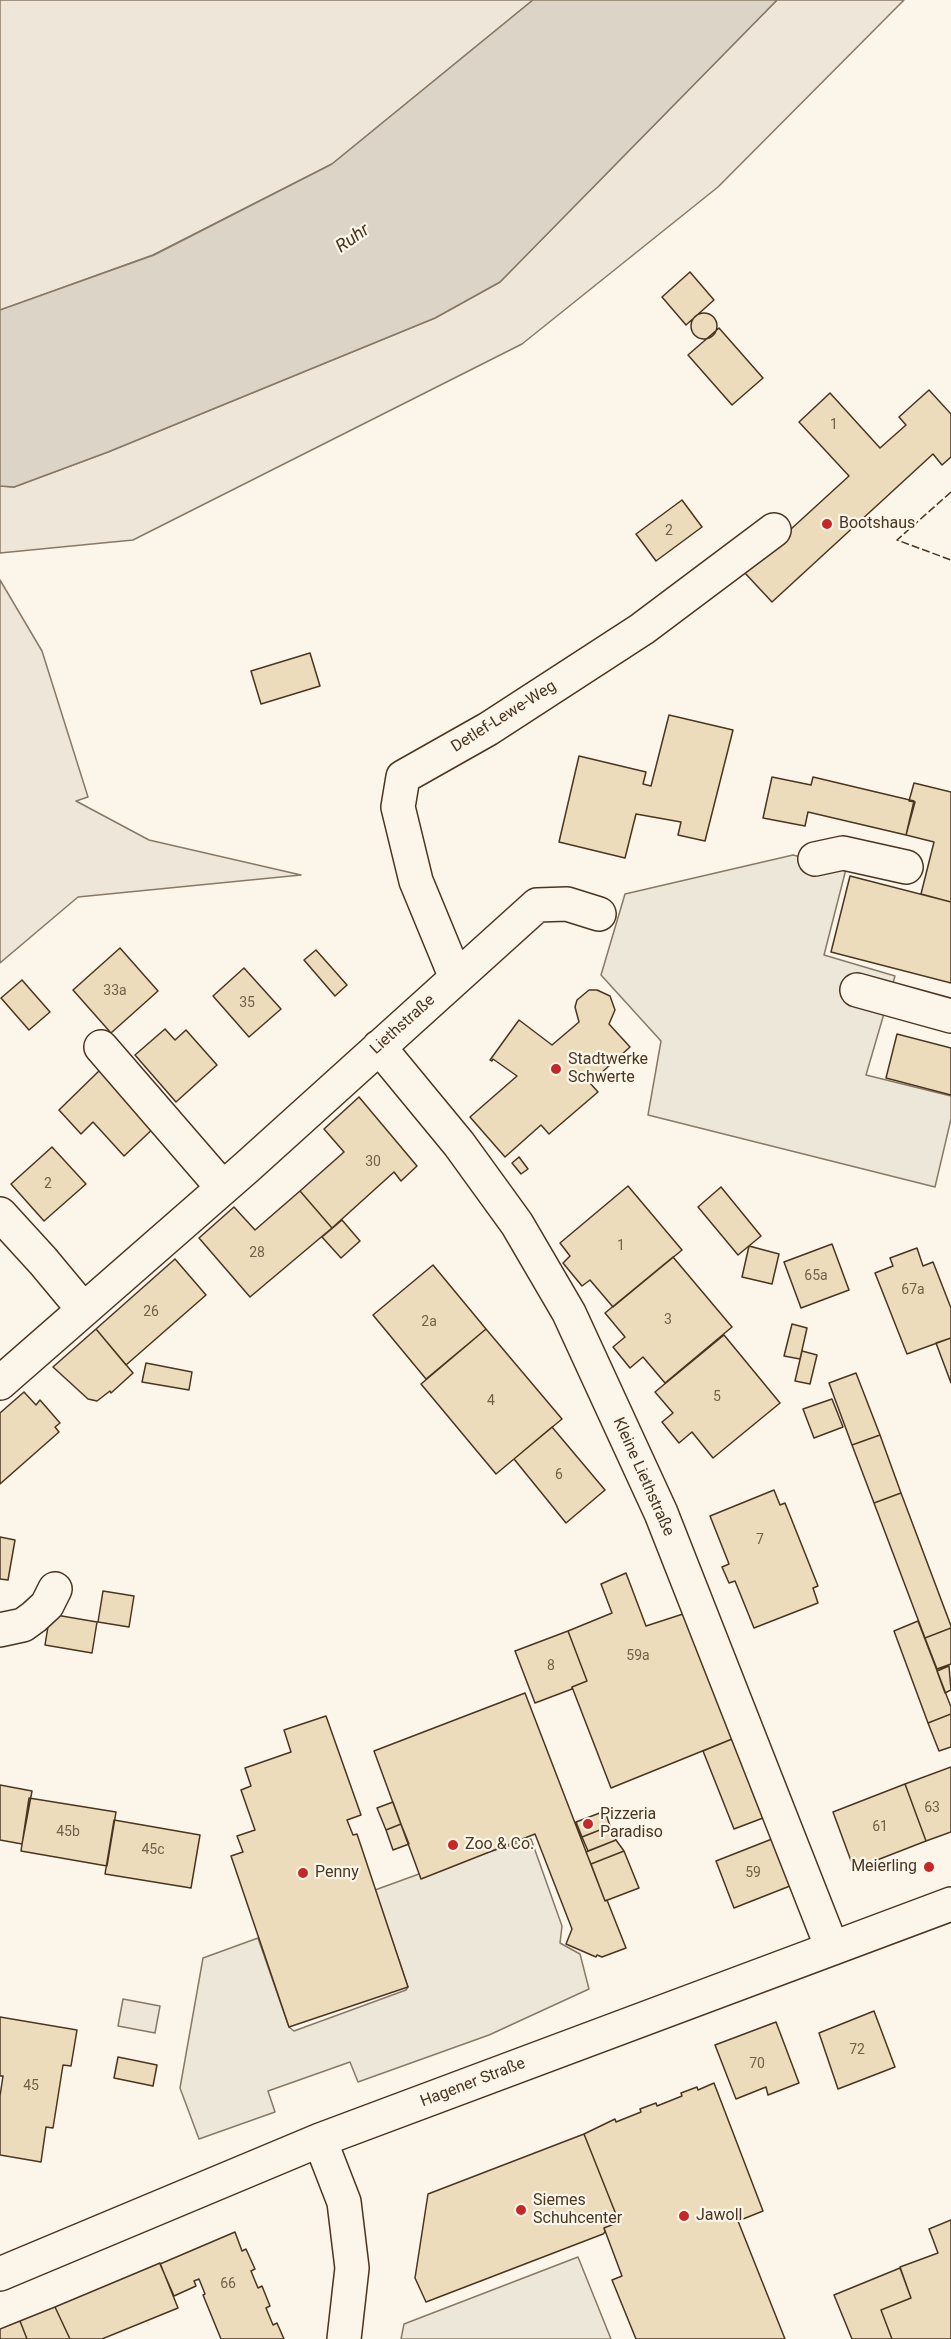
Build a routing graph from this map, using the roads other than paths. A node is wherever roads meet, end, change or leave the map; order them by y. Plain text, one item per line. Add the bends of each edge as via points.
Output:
1 (774, 530) dead end
2 (815, 860) dead end
3 (906, 867) dead end
4 (599, 914) dead end
5 (456, 978) junction
6 (857, 990) dead end
7 (951, 1016) edge
8 (102, 1047) dead end
9 (388, 1057) junction
10 (223, 1188) junction
11 (0, 1214) edge
12 (83, 1309) junction
13 (0, 1383) edge
14 (56, 1589) dead end
15 (0, 1630) edge
16 (951, 1904) edge
17 (832, 1948) junction
18 (320, 2140) junction
19 (0, 2274) edge
20 (344, 2339) edge

1 - 5 street, Detlef-Lewe-Weg via 642,628 488,729 404,777 398,807 416,881
2 - 3 street via 843,853
4 - 5 street, Liethstraße via 567,904 537,905
5 - 9 street, Liethstraße
6 - 7 street
8 - 10 street
9 - 10 street, Liethstraße
9 - 17 street, Kleine Liethstraße via 459,1144 517,1224 569,1313 661,1513
10 - 12 street, Liethstraße
11 - 12 street
12 - 13 street, Liethstraße
14 - 15 street via 34,1617 23,1625
16 - 17 street, Hagener Straße
17 - 18 street, Hagener Straße
18 - 19 street, Hagener Straße
18 - 20 street via 344,2202 352,2268

